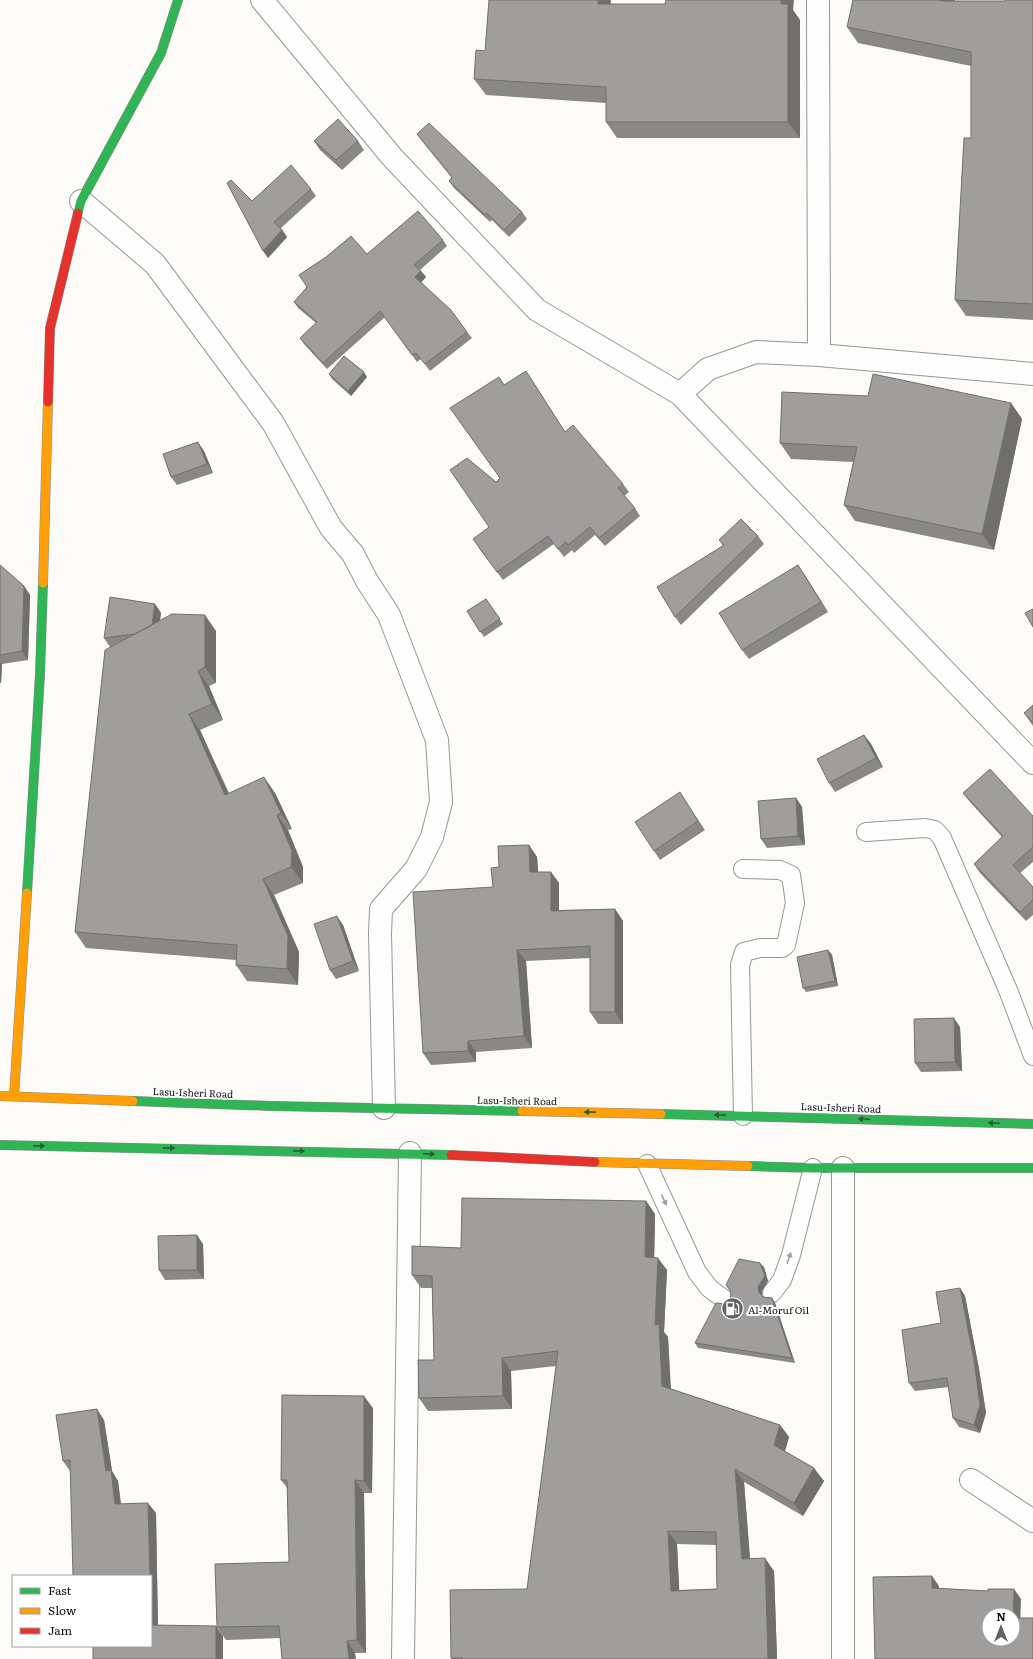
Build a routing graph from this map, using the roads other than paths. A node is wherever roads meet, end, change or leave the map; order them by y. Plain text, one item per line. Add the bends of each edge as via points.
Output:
1 (178, 0) edge
2 (262, 0) edge
3 (818, 0) edge
4 (81, 201) junction
5 (819, 354) junction
6 (1033, 374) edge
7 (680, 394) junction
8 (1033, 763) edge
9 (866, 832) dead end
10 (743, 869) dead end
11 (1033, 1056) edge
12 (0, 1096) edge
13 (14, 1096) junction
14 (384, 1108) junction
15 (743, 1116) junction
16 (1033, 1124) edge
17 (0, 1145) edge
18 (410, 1153) junction
19 (648, 1164) junction
20 (813, 1168) junction
21 (843, 1168) junction
22 (1033, 1168) edge
23 (772, 1293) dead end
24 (724, 1299) dead end
25 (971, 1480) dead end
26 (1033, 1521) edge
27 (404, 1659) edge
28 (843, 1659) edge

1 - 4 main road via 161,53
2 - 7 street via 392,157 537,310
3 - 5 street
4 - 13 main road via 50,328 40,674
4 - 14 street via 155,264 273,423 331,528 353,554 367,581 390,615 437,740 441,802 432,837 416,869 381,909
5 - 6 street
5 - 7 street via 756,352 708,369
7 - 8 street
9 - 11 lane via 925,828 935,830 942,838 1008,990
10 - 15 lane via 780,870 791,875 795,903 786,945 782,948 760,948 744,952 740,965
12 - 13 main road, Lasu-Isheri Road
13 - 14 main road, Lasu-Isheri Road
15 -> 14 main road, Lasu-Isheri Road
16 -> 15 main road, Lasu-Isheri Road
17 -> 18 main road
18 -> 19 main road
18 - 27 street
19 - 20 main road
19 -> 24 lane via 697,1272 709,1288
20 - 21 main road
23 -> 20 lane via 782,1280 791,1255
21 - 22 main road
21 - 28 street
25 - 26 street

